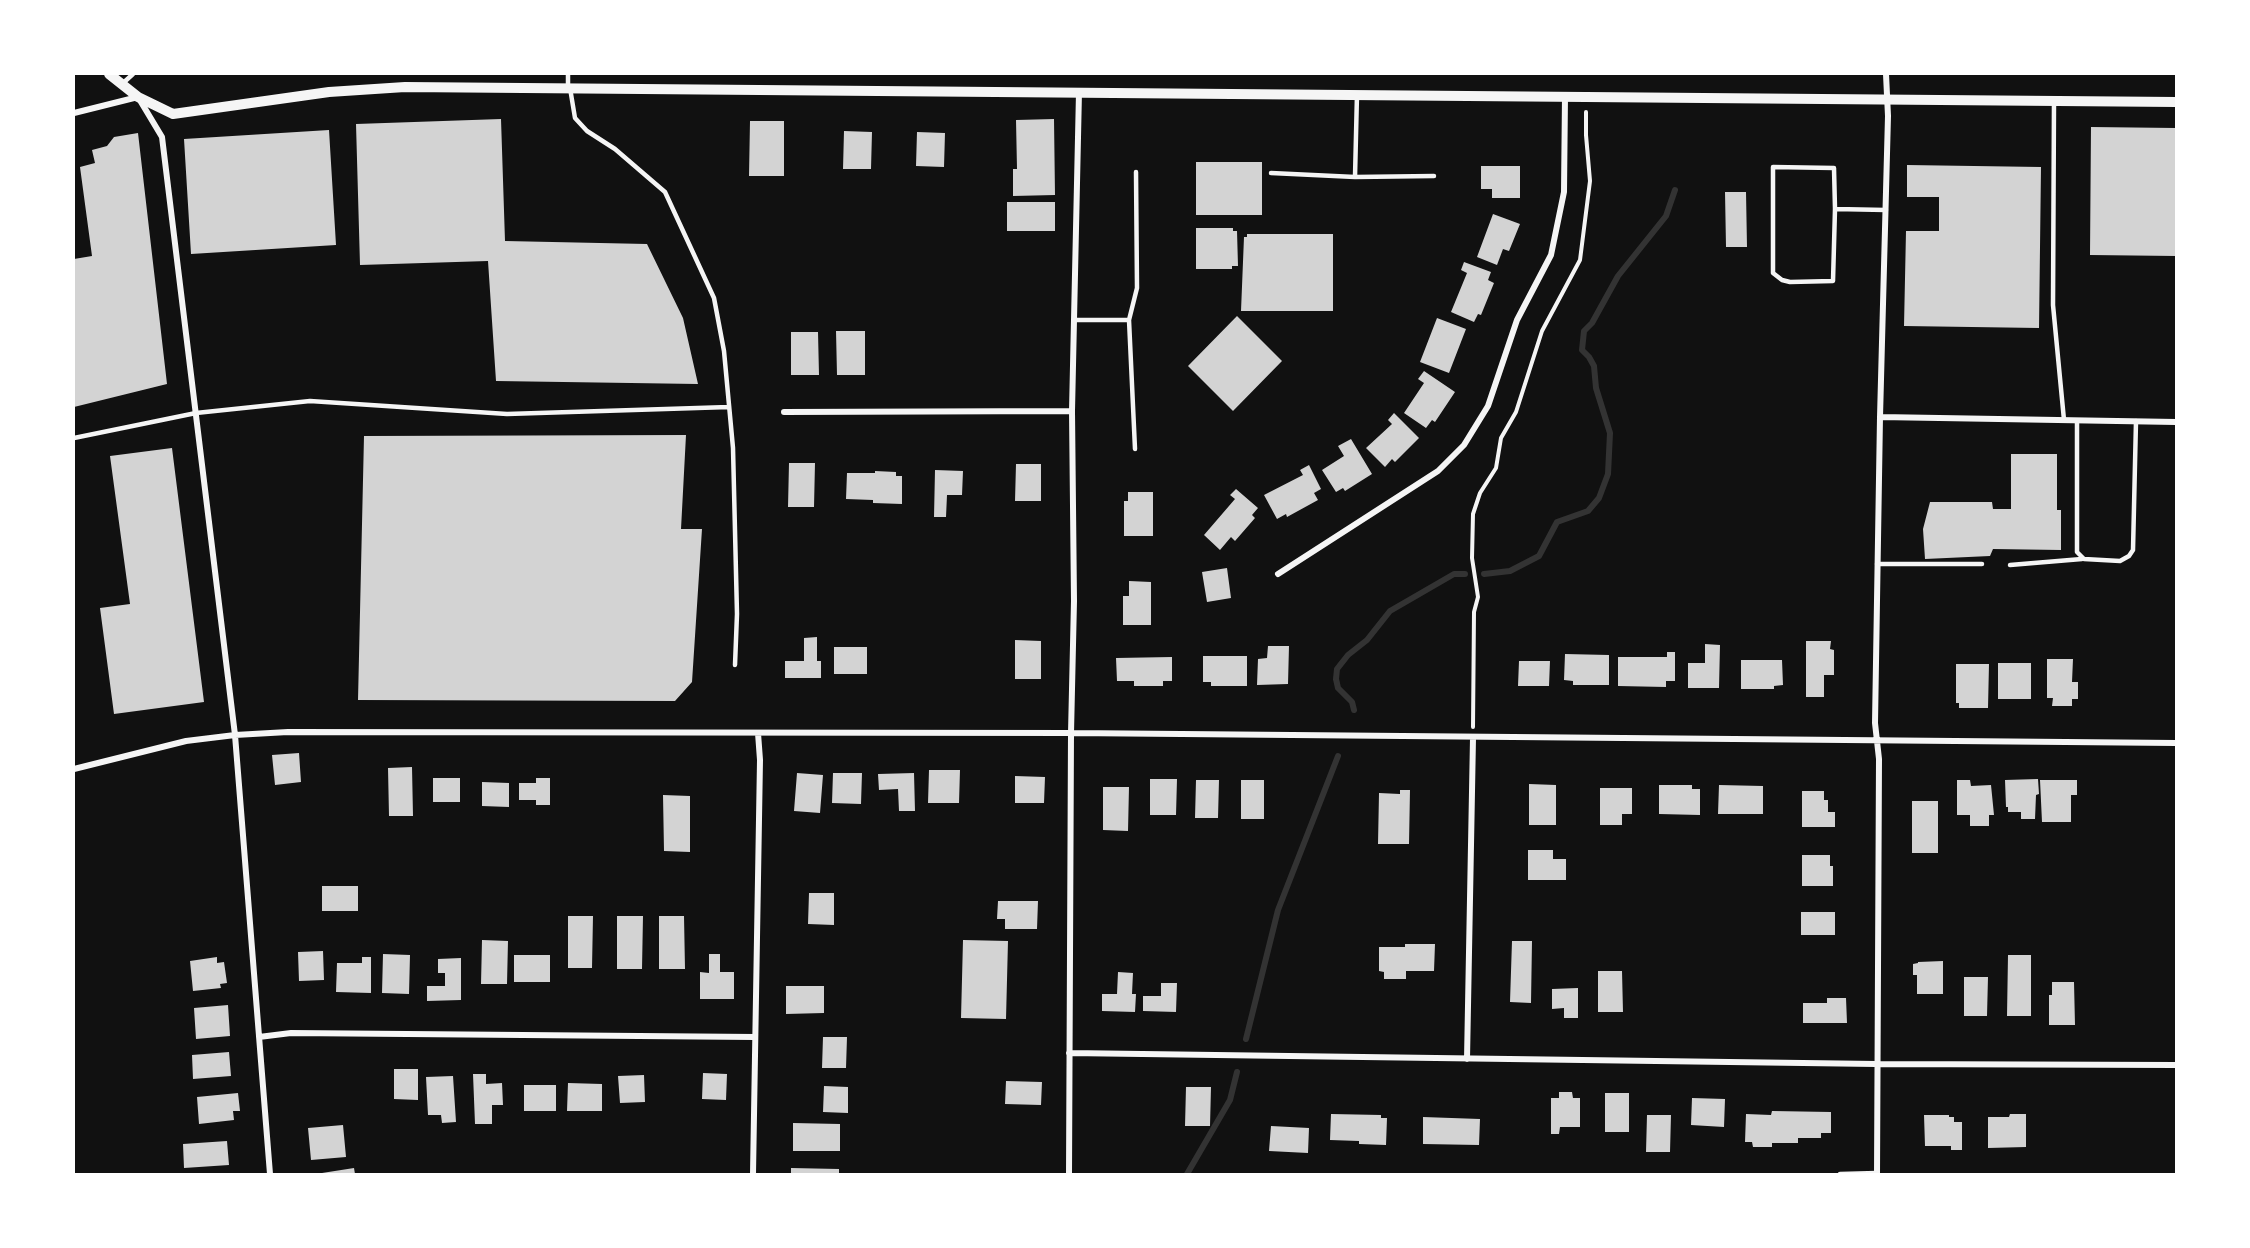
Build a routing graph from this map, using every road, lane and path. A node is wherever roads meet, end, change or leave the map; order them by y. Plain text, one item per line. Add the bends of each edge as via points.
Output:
1 (109, 74) edge
2 (133, 74) edge
3 (568, 74) edge
4 (1886, 74) edge
5 (122, 84) junction
6 (569, 88) junction
7 (1079, 92) junction
8 (1357, 94) junction
9 (1565, 96) junction
10 (1587, 96) junction
11 (138, 97) junction
12 (1886, 99) junction
13 (2054, 100) junction
14 (2176, 102) edge
15 (74, 113) edge
16 (1136, 172) dead end
17 (1271, 173) dead end
18 (1355, 177) junction
19 (1434, 177) dead end
20 (1835, 209) junction
21 (1886, 210) junction
22 (1074, 320) junction
23 (1129, 320) junction
24 (729, 407) junction
25 (1072, 411) junction
26 (784, 412) dead end
27 (196, 413) junction
28 (1880, 417) junction
29 (2064, 420) junction
30 (2077, 421) junction
31 (2136, 422) junction
32 (2176, 422) edge
33 (74, 438) edge
34 (1135, 449) dead end
35 (2084, 559) junction
36 (1877, 564) junction
37 (1982, 564) dead end
38 (2010, 565) dead end
39 (1278, 574) dead end
40 (735, 665) dead end
41 (758, 733) junction
42 (1071, 733) junction
43 (235, 735) junction
44 (1473, 738) junction
45 (1877, 740) junction
46 (2176, 743) edge
47 (74, 769) edge
48 (259, 1037) junction
49 (755, 1037) junction
50 (1069, 1053) junction
51 (1467, 1059) junction
52 (1876, 1064) junction
53 (2176, 1065) edge
54 (270, 1174) edge
55 (753, 1174) edge
56 (1069, 1174) edge
57 (1840, 1174) edge
58 (1877, 1174) edge

1 - 5 street
2 - 5 lane
3 - 6 lane
4 - 12 street
5 - 11 street
6 - 7 street
6 - 11 street via 394,87 173,114
6 - 24 lane via 575,118 587,131 615,149 665,192 714,298
7 - 8 street
7 - 22 street
8 - 9 street
8 - 18 lane
9 - 10 street
9 - 39 street via 1564,192 1551,255 1517,320 1488,406 1464,446 1438,471
10 - 12 street
10 - 44 path via 1590,181 1580,260 1542,331 1516,412 1501,438 1496,468 1480,493 1473,514 1472,558 1478,597 1474,612
11 - 15 street
11 - 27 street via 162,137
12 - 13 street
12 - 21 street
13 - 14 street
13 - 29 lane via 2053,305
16 - 23 lane via 1137,288
17 - 18 lane
18 - 19 lane
20 - 20 lane via 1834,168 1773,166 1773,273 1790,282 1833,281
20 - 21 lane
21 - 28 street
22 - 23 lane
22 - 25 street
23 - 34 lane
24 - 27 lane via 507,414 310,401
24 - 40 lane via 737,614
25 - 26 street
25 - 42 street
27 - 33 lane
27 - 43 street
28 - 29 street
28 - 36 street
29 - 30 street
30 - 31 street
30 - 35 lane via 2077,552
31 - 32 street
31 - 35 lane via 2133,550 2120,561
35 - 38 lane
36 - 37 lane
36 - 45 street
41 - 42 street
41 - 43 street
41 - 49 street
42 - 44 street
42 - 50 street
43 - 47 street via 186,741
43 - 48 street
44 - 45 street
44 - 51 street
45 - 46 street
45 - 52 street via 1880,759
48 - 49 street via 291,1033
48 - 54 street
49 - 55 street
50 - 51 street
50 - 56 street
51 - 52 street
52 - 53 street
52 - 58 street
57 - 58 lane

